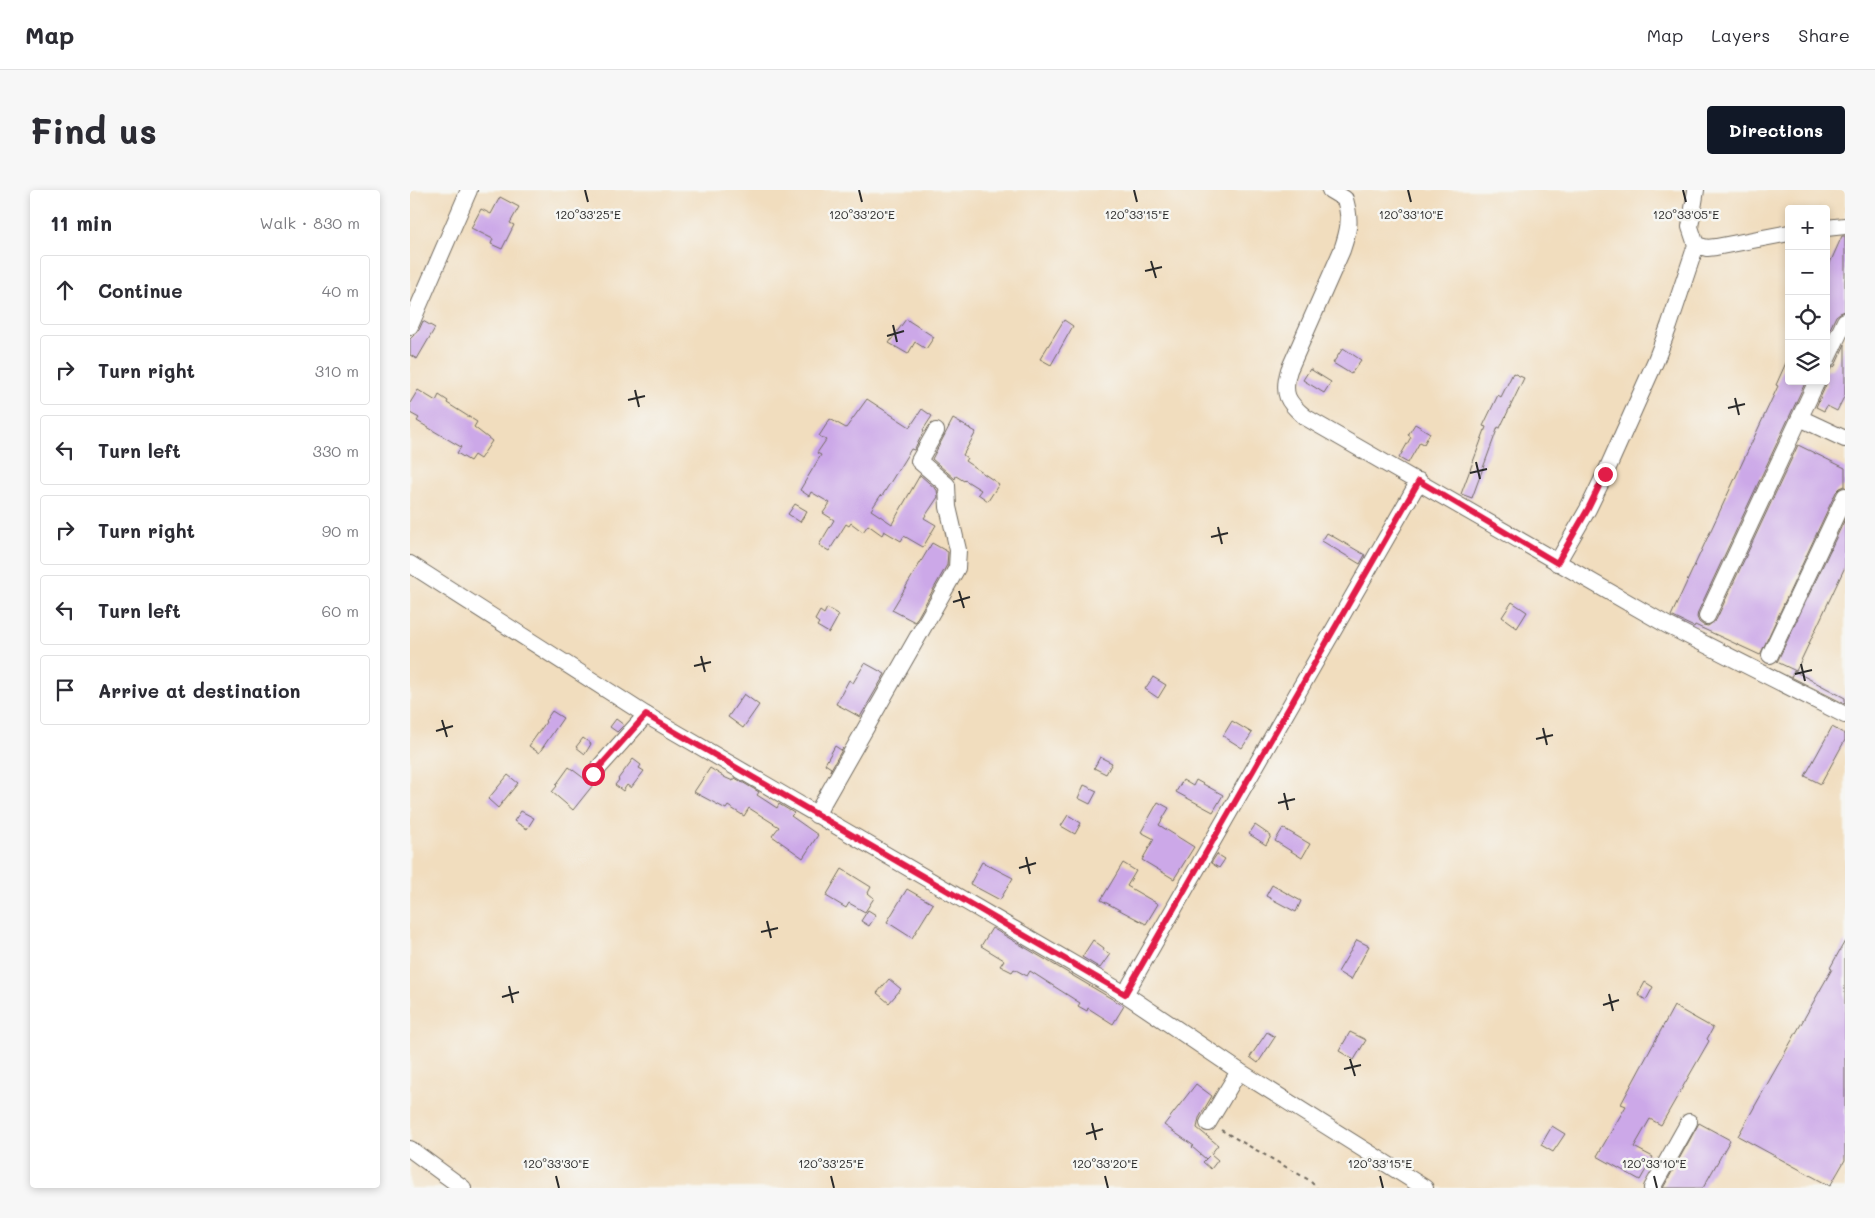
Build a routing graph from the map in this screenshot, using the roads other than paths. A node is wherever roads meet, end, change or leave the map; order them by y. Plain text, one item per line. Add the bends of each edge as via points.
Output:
1 (469, 190) edge
2 (1330, 190) edge
3 (1696, 190) edge
4 (1845, 226) edge
5 (1830, 228) edge
6 (1785, 233) edge
7 (1696, 245) junction
8 (1845, 321) edge
9 (410, 326) edge
10 (1830, 353) edge
11 (1815, 385) edge
12 (1800, 418) junction
13 (936, 431) dead end
14 (1845, 439) edge
15 (1419, 481) junction
16 (1845, 496) edge
17 (1557, 563) junction
18 (410, 564) edge
19 (1707, 616) dead end
20 (1770, 655) dead end
21 (646, 715) junction
22 (1845, 715) edge
23 (593, 774) dead end
24 (816, 815) junction
25 (1125, 994) junction
26 (1239, 1071) junction
27 (1208, 1122) road end
28 (1689, 1122) dead end
29 (410, 1149) edge
30 (444, 1182) edge
31 (463, 1188) edge
32 (1425, 1188) edge
33 (1652, 1188) edge

1 - 9 street
2 - 15 street via 1345,199 1350,216 1347,233 1289,370 1285,382 1287,397 1305,417
3 - 7 street via 1690,227
4 - 5 street
6 - 7 street via 1716,247
7 - 17 street via 1656,360 1588,509
8 - 10 street
11 - 12 street
12 - 14 street
12 - 19 street
13 - 24 street via 919,461 947,484 948,507 958,550 957,568
15 - 17 street
15 - 25 street
16 - 20 street
17 - 22 street via 1667,625
18 - 21 street
21 - 23 street
21 - 24 street
24 - 25 street
25 - 26 street
26 - 27 street
26 - 32 street
28 - 33 street
29 - 30 street
30 - 31 street

